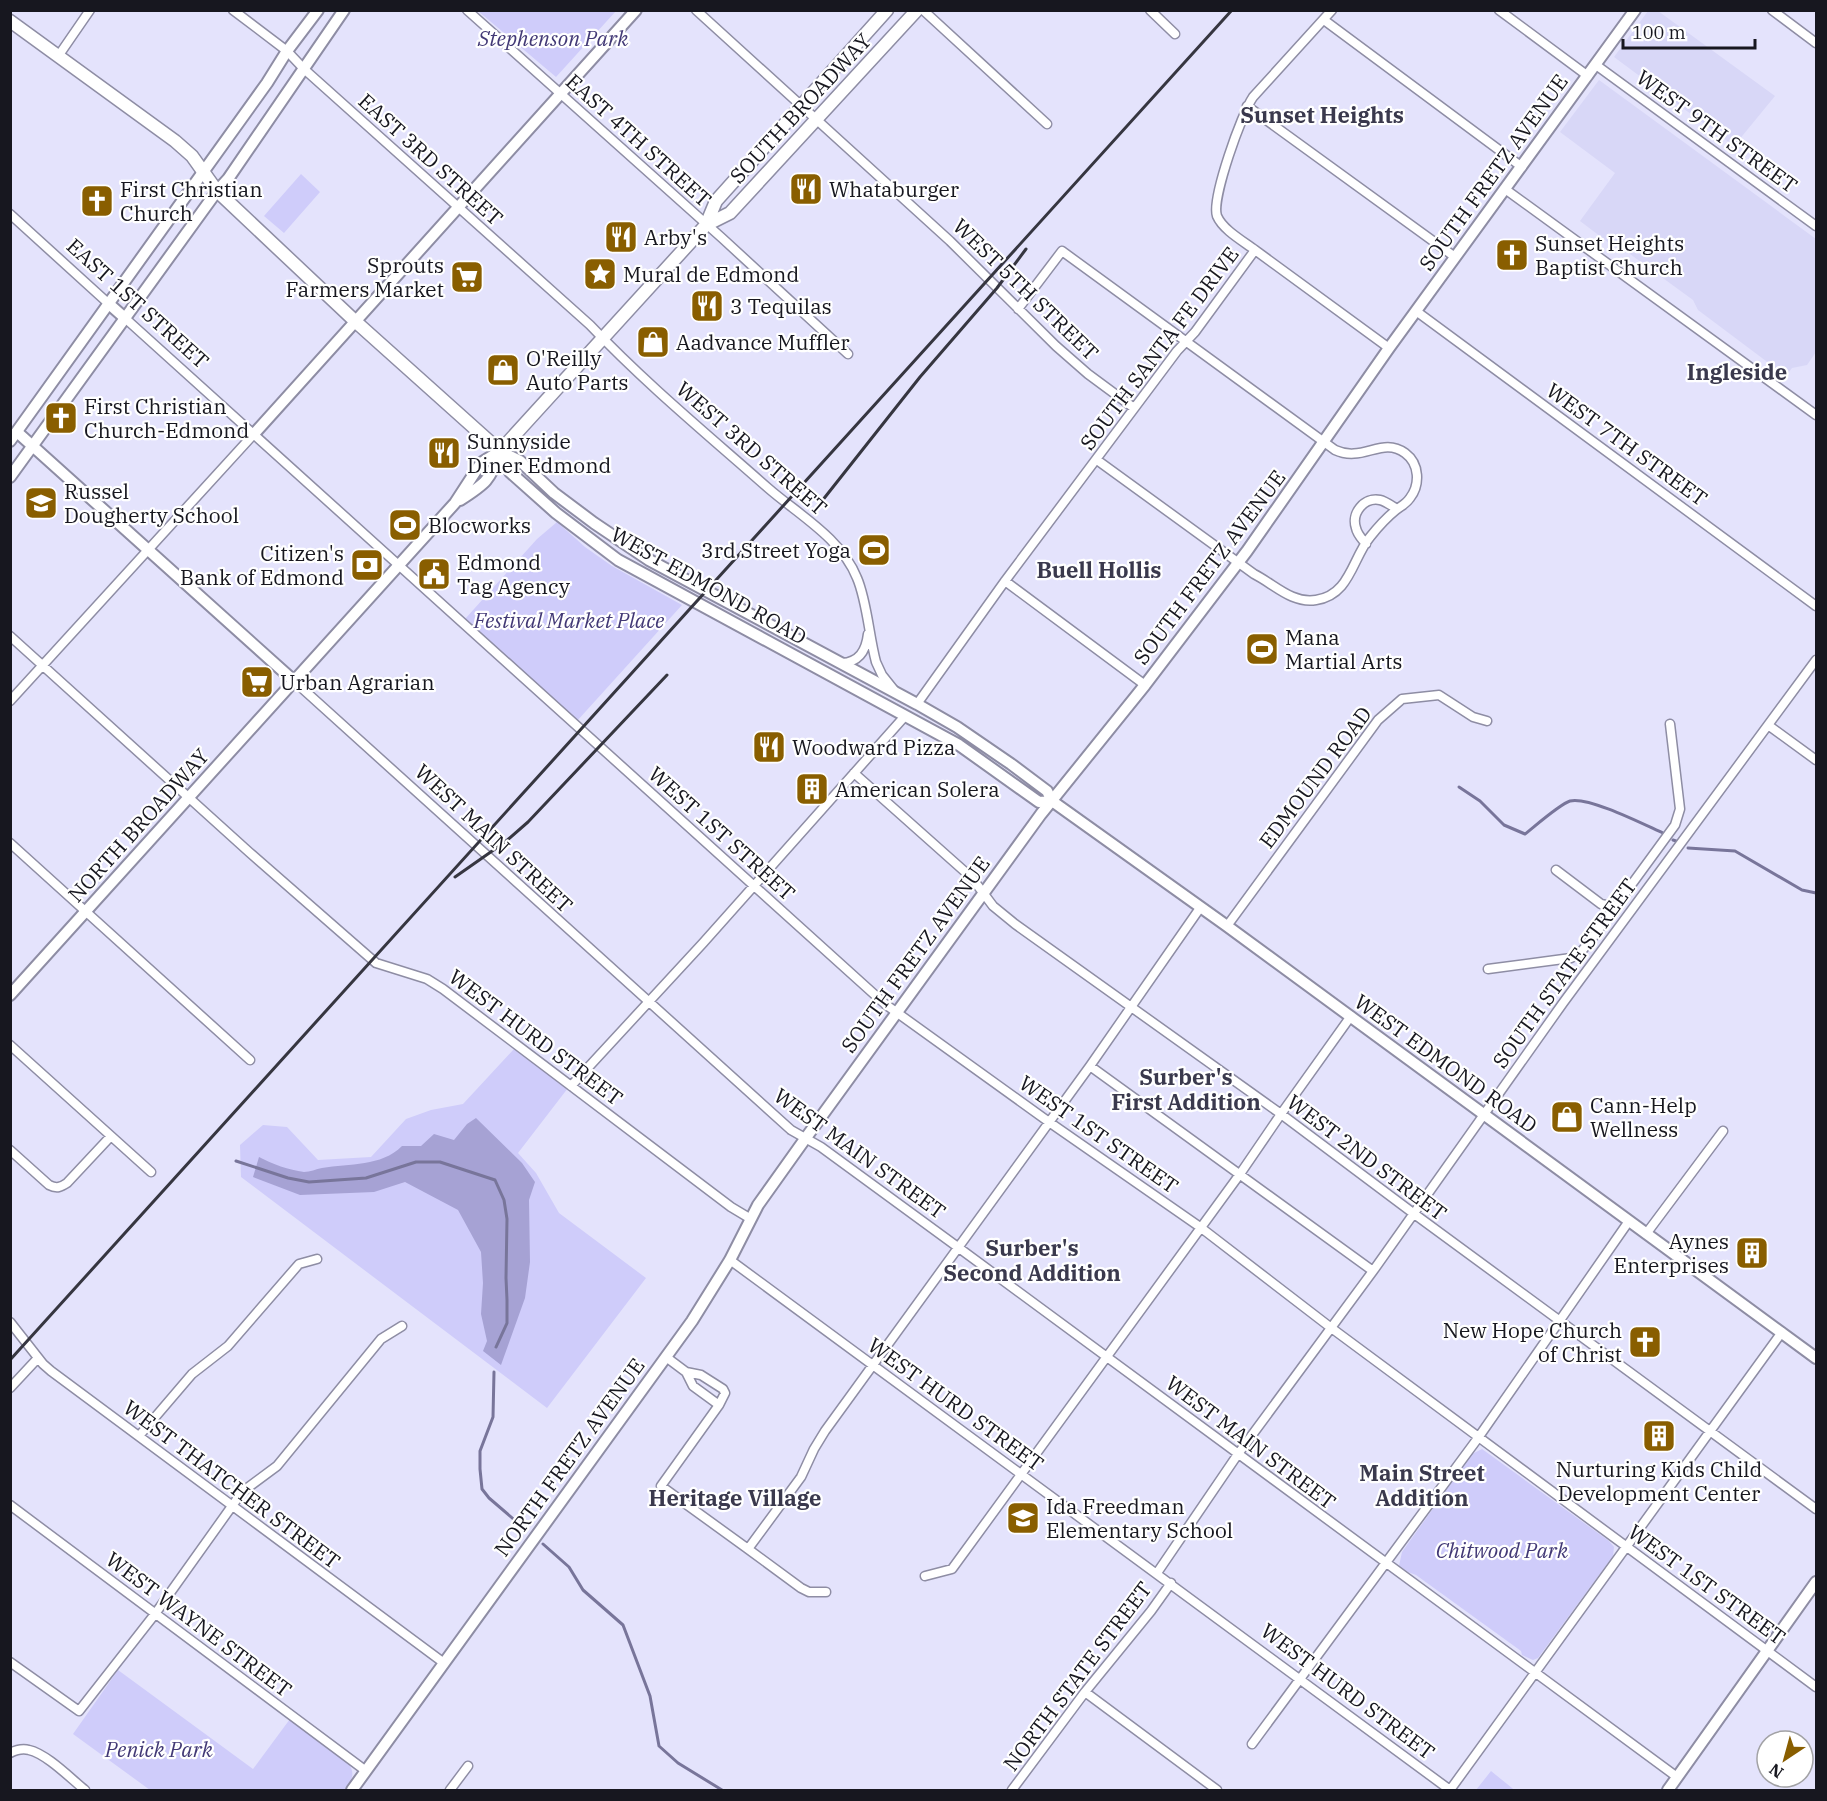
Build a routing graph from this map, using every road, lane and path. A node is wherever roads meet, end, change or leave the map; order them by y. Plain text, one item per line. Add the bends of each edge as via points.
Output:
1 (90, 10) edge
2 (232, 10) edge
3 (318, 10) edge
4 (344, 10) edge
5 (467, 10) edge
6 (636, 10) edge
7 (696, 10) edge
8 (887, 10) edge
9 (917, 10) edge
10 (923, 10) edge
11 (1150, 10) edge
12 (1332, 10) edge
13 (1499, 10) edge
14 (1635, 10) edge
15 (1772, 10) edge
16 (1324, 20) junction
17 (10, 21) edge
18 (1175, 34) dead end
19 (1816, 43) edge
20 (287, 51) junction
21 (59, 55) junction
22 (1596, 64) junction
23 (304, 69) junction
24 (1588, 76) junction
25 (560, 94) junction
26 (1247, 106) junction
27 (801, 107) junction
28 (816, 120) junction
29 (1047, 124) dead end
30 (1522, 167) junction
31 (203, 172) junction
32 (1505, 189) junction
33 (217, 191) junction
34 (459, 208) junction
35 (10, 214) edge
36 (706, 225) junction
37 (1816, 226) edge
38 (1255, 250) junction
39 (1455, 257) junction
40 (110, 304) junction
41 (1018, 309) junction
42 (1416, 311) junction
43 (126, 319) junction
44 (356, 322) junction
45 (602, 338) junction
46 (1187, 340) junction
47 (1389, 348) junction
48 (848, 354) dead end
49 (1134, 408) junction
50 (1816, 415) edge
51 (13, 433) edge
52 (253, 435) junction
53 (1324, 442) junction
54 (33, 446) junction
55 (500, 451) junction
56 (1097, 460) junction
57 (10, 477) edge
58 (1397, 509) junction
59 (1366, 544) junction
60 (148, 550) junction
61 (1238, 562) junction
62 (399, 566) junction
63 (1005, 581) junction
64 (1816, 606) edge
65 (869, 631) junction
66 (10, 636) edge
67 (1816, 660) edge
68 (841, 663) junction
69 (43, 665) junction
70 (294, 681) junction
71 (1145, 685) junction
72 (900, 695) junction
73 (10, 701) edge
74 (917, 704) junction
75 (905, 716) junction
76 (1487, 721) dead end
77 (1670, 724) dead end
78 (1768, 725) junction
79 (1816, 760) edge
80 (854, 773) junction
81 (189, 797) junction
82 (1052, 801) junction
83 (10, 843) edge
84 (1649, 861) junction
85 (1662, 868) junction
86 (1556, 870) dead end
87 (753, 886) junction
88 (983, 894) junction
89 (1615, 907) junction
90 (1200, 908) junction
91 (87, 911) junction
92 (1227, 926) junction
93 (1488, 969) dead end
94 (10, 995) edge
95 (648, 1002) junction
96 (1130, 1006) junction
97 (897, 1012) junction
98 (1351, 1016) junction
99 (10, 1045) edge
100 (250, 1060) dead end
101 (1090, 1066) junction
102 (571, 1086) junction
103 (1281, 1114) junction
104 (1484, 1116) junction
105 (1049, 1122) junction
106 (1723, 1131) dead end
107 (111, 1136) junction
108 (805, 1138) junction
109 (10, 1150) edge
110 (151, 1172) dead end
111 (1240, 1174) junction
112 (1413, 1213) junction
113 (751, 1219) junction
114 (1629, 1221) junction
115 (1200, 1227) junction
116 (1646, 1233) junction
117 (959, 1248) junction
118 (317, 1259) dead end
119 (730, 1260) junction
120 (1373, 1271) junction
121 (1559, 1321) junction
122 (10, 1322) edge
123 (402, 1326) dead end
124 (1330, 1328) junction
125 (1782, 1332) junction
126 (666, 1357) junction
127 (1107, 1357) junction
128 (38, 1358) junction
129 (1816, 1358) edge
130 (873, 1365) junction
131 (686, 1372) junction
132 (10, 1388) edge
133 (719, 1405) junction
134 (1709, 1430) junction
135 (139, 1436) junction
136 (1478, 1437) junction
137 (1238, 1454) junction
138 (1022, 1475) junction
139 (10, 1505) edge
140 (232, 1507) junction
141 (1816, 1509) edge
142 (1626, 1547) junction
143 (748, 1549) junction
144 (1385, 1563) junction
145 (1157, 1572) junction
146 (926, 1576) dead end
147 (1816, 1582) edge
148 (1171, 1583) junction
149 (826, 1592) dead end
150 (155, 1614) junction
151 (1767, 1651) junction
152 (10, 1662) edge
153 (444, 1664) junction
154 (1535, 1673) junction
155 (1302, 1679) junction
156 (1816, 1687) edge
157 (1085, 1692) junction
158 (1252, 1744) dead end
159 (10, 1754) edge
160 (468, 1766) dead end
161 (366, 1771) junction
162 (1677, 1777) junction
163 (1450, 1790) edge
164 (85, 1791) edge
165 (352, 1791) edge
166 (450, 1791) edge
167 (1012, 1791) edge
168 (1217, 1791) edge
169 (1668, 1791) edge

1 - 21 street
2 - 20 street, EAST 3RD STREET
3 - 20 main road
4 - 23 main road
5 - 25 street, EAST 4TH STREET
6 - 25 main road
7 - 27 street, WEST 5TH STREET
8 - 27 main road, SOUTH BROADWAY
9 - 28 main road, SOUTH BROADWAY
10 - 29 street
11 - 18 street
12 - 16 street, SOUTH SANTA FE DRIVE
13 - 24 street
14 - 22 main road, SOUTH FRETZ AVENUE
15 - 19 street
16 - 26 street, SOUTH SANTA FE DRIVE
16 - 30 street
17 - 21 main road
20 - 23 street, EAST 3RD STREET
20 - 31 main road
21 - 31 main road via 175,141
22 - 24 main road, SOUTH FRETZ AVENUE
22 - 37 street, WEST 9TH STREET
23 - 33 main road
23 - 34 street, EAST 3RD STREET
24 - 30 main road, SOUTH FRETZ AVENUE
25 - 34 main road
25 - 36 street, EAST 4TH STREET
26 - 38 street, SOUTH SANTA FE DRIVE via 1216,210 1222,224
26 - 39 street
27 - 28 street, WEST 5TH STREET
27 - 36 main road, SOUTH BROADWAY via 716,201
28 - 36 main road, SOUTH BROADWAY via 730,213
28 - 41 street, WEST 5TH STREET via 950,241
30 - 32 main road, SOUTH FRETZ AVENUE
31 - 33 main road
31 - 40 main road
32 - 39 main road, SOUTH FRETZ AVENUE
32 - 50 street
33 - 43 main road
33 - 44 main road
34 - 44 main road
34 - 45 street, EAST 3RD STREET
35 - 40 street, EAST 1ST STREET
36 - 45 main road, SOUTH BROADWAY
36 - 48 street, EAST 4TH STREET
38 - 46 street, SOUTH SANTA FE DRIVE
38 - 47 street
39 - 42 main road, SOUTH FRETZ AVENUE
40 - 43 main road, EAST 1ST STREET
40 - 51 main road
41 - 46 street via 1062,250
41 - 49 street, WEST 5TH STREET via 1088,374
42 - 47 main road, SOUTH FRETZ AVENUE
42 - 64 street, WEST 7TH STREET
43 - 52 street, EAST 1ST STREET
43 - 54 main road
44 - 52 main road
44 - 55 main road
45 - 55 main road, SOUTH BROADWAY
45 - 65 street, WEST 3RD STREET via 833,542 858,578
46 - 49 street, SOUTH SANTA FE DRIVE
46 - 53 street
47 - 53 main road, SOUTH FRETZ AVENUE
49 - 56 street, SOUTH SANTA FE DRIVE
51 - 54 main road
52 - 60 street
52 - 62 street, EAST 1ST STREET
53 - 58 street via 1345,454 1360,455 1385,446 1407,454 1415,465 1417,481 1412,496
53 - 61 main road, SOUTH FRETZ AVENUE
54 - 57 main road
54 - 60 main road
55 - 62 main road, SOUTH BROADWAY via 481,463 455,504
55 - 68 main road, WEST EDMOND ROAD via 649,560
55 - 75 main road, WEST EDMOND ROAD via 510,472 618,560
56 - 61 street
56 - 63 street, SOUTH SANTA FE DRIVE
58 - 59 street
58 - 59 street via 1380,500 1359,507 1355,526
59 - 61 street via 1342,586 1316,600 1292,597
60 - 69 street
60 - 70 main road
61 - 71 main road, SOUTH FRETZ AVENUE
62 - 70 main road, SOUTH BROADWAY
62 - 87 street, WEST 1ST STREET
63 - 71 street
63 - 74 street, SOUTH SANTA FE DRIVE
65 - 68 street via 858,659
65 - 72 street, WEST 3RD STREET via 882,675
66 - 69 street, WEST HURD STREET
67 - 78 street, SOUTH STATE STREET
68 - 72 main road, WEST EDMOND ROAD
69 - 73 street
69 - 81 street, WEST HURD STREET
70 - 81 main road, NORTH BROADWAY
70 - 95 street, WEST MAIN STREET
71 - 82 main road, SOUTH FRETZ AVENUE
72 - 74 main road, WEST EDMOND ROAD
74 - 82 main road, WEST EDMOND ROAD via 1011,764 1047,791
75 - 80 street
75 - 82 main road, WEST EDMOND ROAD via 959,745 1039,802
76 - 92 street, EDMOUND ROAD via 1473,717 1439,695 1402,699 1378,720
77 - 84 street via 1680,809 1675,825
78 - 79 street
78 - 85 street, SOUTH STATE STREET
80 - 87 street
80 - 88 street, WEST 2ND STREET via 972,878
81 - 91 main road, NORTH BROADWAY
81 - 102 street, WEST HURD STREET via 376,963 443,989
82 - 88 main road, SOUTH FRETZ AVENUE
82 - 90 main road, WEST EDMOND ROAD
83 - 91 street
84 - 85 street
84 - 89 street
85 - 104 street, SOUTH STATE STREET
86 - 89 street via 1601,904
87 - 95 street
87 - 97 street, WEST 1ST STREET
88 - 96 street, WEST 2ND STREET via 1015,924
88 - 97 main road, SOUTH FRETZ AVENUE
89 - 93 street via 1580,953 1571,958
90 - 92 main road, WEST EDMOND ROAD
90 - 96 street
91 - 94 main road, NORTH BROADWAY
91 - 100 street
92 - 98 main road, WEST EDMOND ROAD
95 - 102 street
95 - 108 street, WEST MAIN STREET via 791,1130
96 - 101 street
96 - 103 street, WEST 2ND STREET
97 - 105 street, WEST 1ST STREET
97 - 108 main road, SOUTH FRETZ AVENUE
98 - 103 street
98 - 104 main road, WEST EDMOND ROAD
99 - 107 street
101 - 105 street
101 - 111 street
102 - 113 street, WEST HURD STREET
103 - 111 street
103 - 112 street, WEST 2ND STREET
104 - 112 street, SOUTH STATE STREET
104 - 114 main road, WEST EDMOND ROAD
105 - 115 street, WEST 1ST STREET
105 - 117 street
106 - 116 street
107 - 109 street via 61,1187 55,1188
107 - 110 street
108 - 113 main road, NORTH FRETZ AVENUE
108 - 117 street, WEST MAIN STREET
111 - 115 street
111 - 120 street
112 - 120 street, SOUTH STATE STREET
112 - 121 street, WEST 2ND STREET
113 - 119 main road, NORTH FRETZ AVENUE
114 - 116 main road, WEST EDMOND ROAD
114 - 121 street
115 - 124 street, WEST 1ST STREET
115 - 127 street
116 - 125 main road, WEST EDMOND ROAD
117 - 127 street, WEST MAIN STREET
117 - 130 street
118 - 135 street via 299,1264 228,1346 192,1374
119 - 126 main road, NORTH FRETZ AVENUE
119 - 130 street, WEST HURD STREET
120 - 124 street, SOUTH STATE STREET
121 - 134 street, WEST 2ND STREET
121 - 136 street
122 - 128 street, WEST THATCHER STREET
123 - 140 street via 381,1339 277,1466 248,1486
124 - 136 street, WEST 1ST STREET
124 - 137 street, SOUTH STATE STREET
125 - 129 main road, WEST EDMOND ROAD
125 - 134 street
126 - 131 street
126 - 153 main road, NORTH FRETZ AVENUE
127 - 137 street, WEST MAIN STREET
127 - 138 street
128 - 132 street
128 - 135 street, WEST THATCHER STREET
130 - 138 street, WEST HURD STREET
130 - 143 street via 825,1431 801,1477
131 - 133 street via 693,1386
131 - 133 street via 701,1375 723,1389 725,1397
133 - 143 street via 661,1486
134 - 141 street, WEST 2ND STREET
134 - 142 street
135 - 140 street, WEST THATCHER STREET
136 - 142 street, WEST 1ST STREET
136 - 144 street
137 - 144 street, WEST MAIN STREET
137 - 145 street, NORTH STATE STREET
138 - 145 street, WEST HURD STREET
138 - 146 street via 952,1569
139 - 150 street, WEST WAYNE STREET
140 - 150 street
140 - 153 street, WEST THATCHER STREET
142 - 151 street, WEST 1ST STREET
142 - 154 street
143 - 149 street via 801,1588
144 - 154 street, WEST MAIN STREET
144 - 155 street
145 - 148 street, WEST HURD STREET
147 - 151 main road
148 - 155 street, WEST HURD STREET
148 - 157 street, NORTH STATE STREET
150 - 152 street via 79,1711
150 - 161 street, WEST WAYNE STREET
151 - 156 street, WEST 1ST STREET
151 - 162 main road
153 - 161 main road, NORTH FRETZ AVENUE
154 - 162 street, WEST MAIN STREET
154 - 163 street
155 - 158 street
155 - 163 street, WEST HURD STREET
157 - 167 street, NORTH STATE STREET
157 - 168 street
159 - 164 street via 30,1750
160 - 166 street
161 - 165 main road, NORTH FRETZ AVENUE
162 - 169 main road

